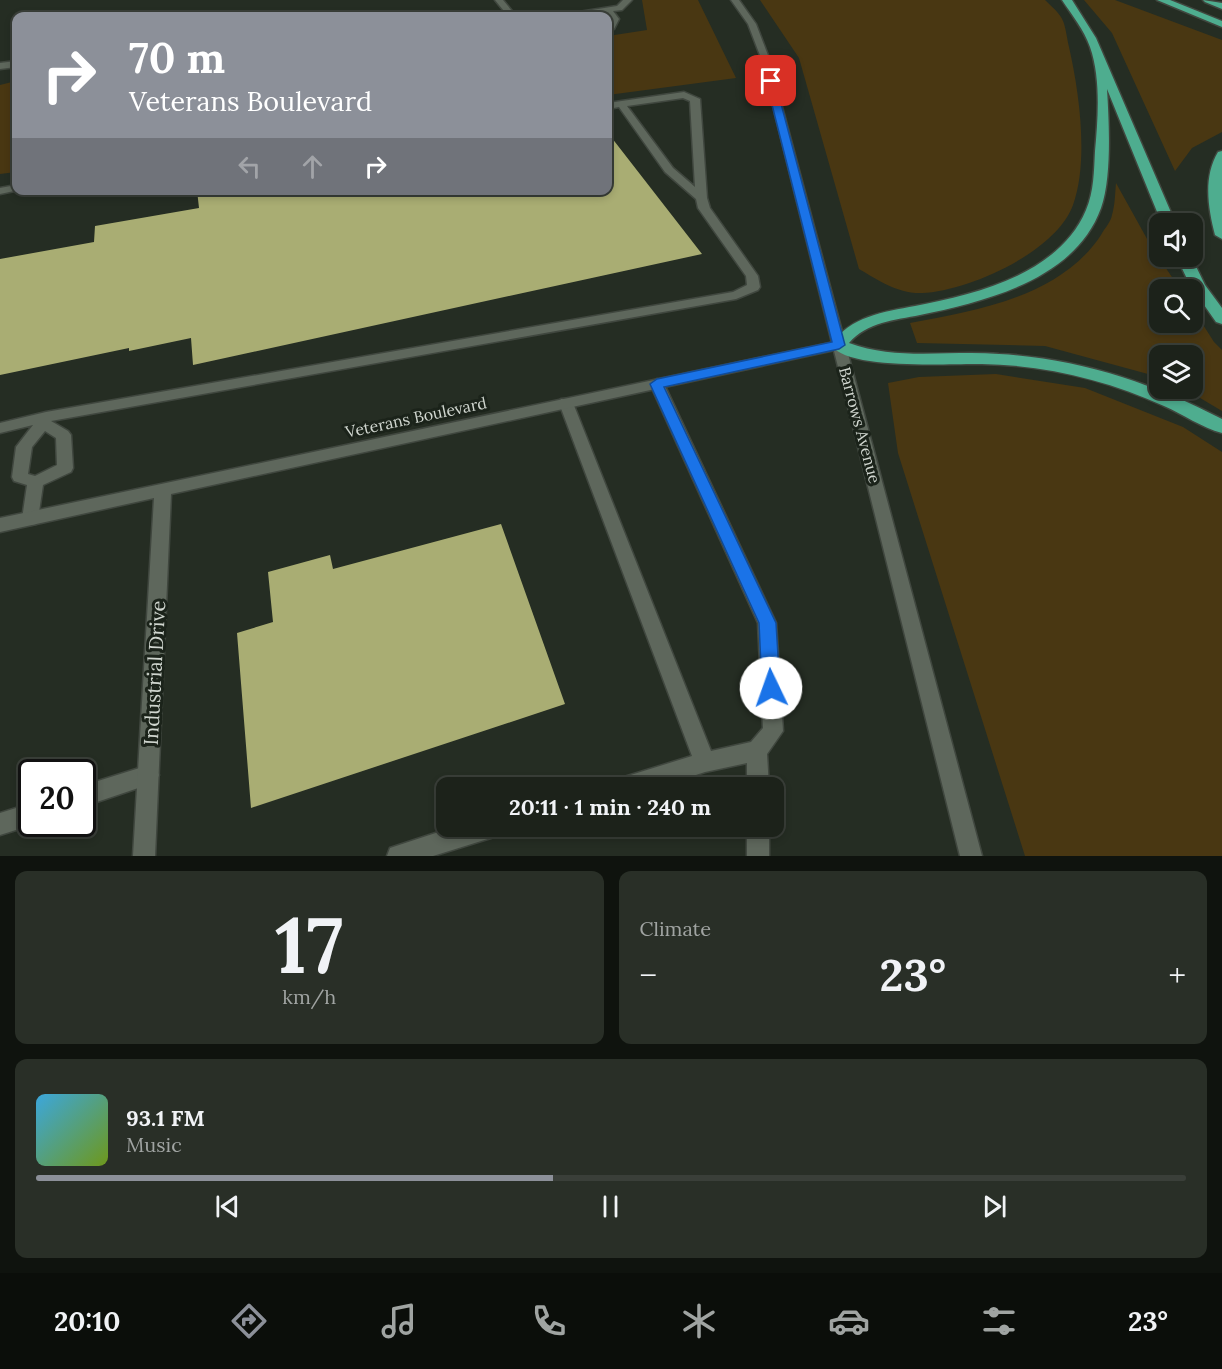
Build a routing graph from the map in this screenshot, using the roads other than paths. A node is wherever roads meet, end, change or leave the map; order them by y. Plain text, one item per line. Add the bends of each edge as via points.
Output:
1 (499, 0) edge
2 (628, 0) edge
3 (735, 0) edge
4 (1067, 0) edge
5 (1162, 0) edge
6 (1208, 0) edge
7 (1222, 6) edge
8 (606, 10) joint
9 (509, 12) edge
10 (590, 12) edge
11 (1222, 24) edge
12 (1096, 50) junction
13 (614, 105) edge
14 (1222, 155) edge
15 (701, 198) junction
16 (1164, 213) edge
17 (1222, 235) edge
18 (1189, 267) edge
19 (1222, 319) edge
20 (839, 345) junction
21 (657, 384) junction
22 (566, 403) junction
23 (45, 421) junction
24 (1222, 427) edge
25 (0, 428) edge
26 (36, 482) junction
27 (163, 490) junction
28 (30, 519) junction
29 (0, 525) edge
30 (757, 751) junction
31 (705, 762) junction
32 (148, 775) junction
33 (657, 777) edge
34 (758, 777) edge
35 (96, 792) edge
36 (18, 818) edge
37 (0, 824) edge
38 (459, 837) edge
39 (758, 837) edge
40 (144, 856) edge
41 (398, 856) edge
42 (758, 856) edge
43 (971, 856) edge

1 - 9 street
2 - 8 street via 619,8
3 - 20 street, Barrows Avenue via 752,24 765,58
4 - 12 highway
5 - 11 highway
6 - 7 highway
8 - 10 street
12 - 16 highway
12 - 20 highway via 1103,119 1098,185 1094,209 1076,239 1043,266 1015,282 962,301 874,320 852,330
13 - 15 street via 669,170
13 - 15 street via 684,95 695,99
14 - 17 highway via 1216,197
15 - 23 street via 752,276 754,287 736,295
18 - 19 highway
20 - 21 street, Veterans Boulevard
20 - 24 highway via 878,356 1002,359 1080,371 1155,395
20 - 43 street, Barrows Avenue
21 - 22 street, Veterans Boulevard
21 - 30 street via 767,623 773,731
22 - 27 street, Veterans Boulevard
22 - 31 street
23 - 25 street
23 - 26 street via 25,440 21,462 20,477
23 - 26 street via 63,435 65,468
26 - 28 street
27 - 28 street, Veterans Boulevard
27 - 32 street, Industrial Drive
28 - 29 street, Veterans Boulevard
30 - 31 street
30 - 34 street
31 - 33 street
32 - 35 street
32 - 40 street, Industrial Drive
36 - 37 street
38 - 41 street
39 - 42 street

